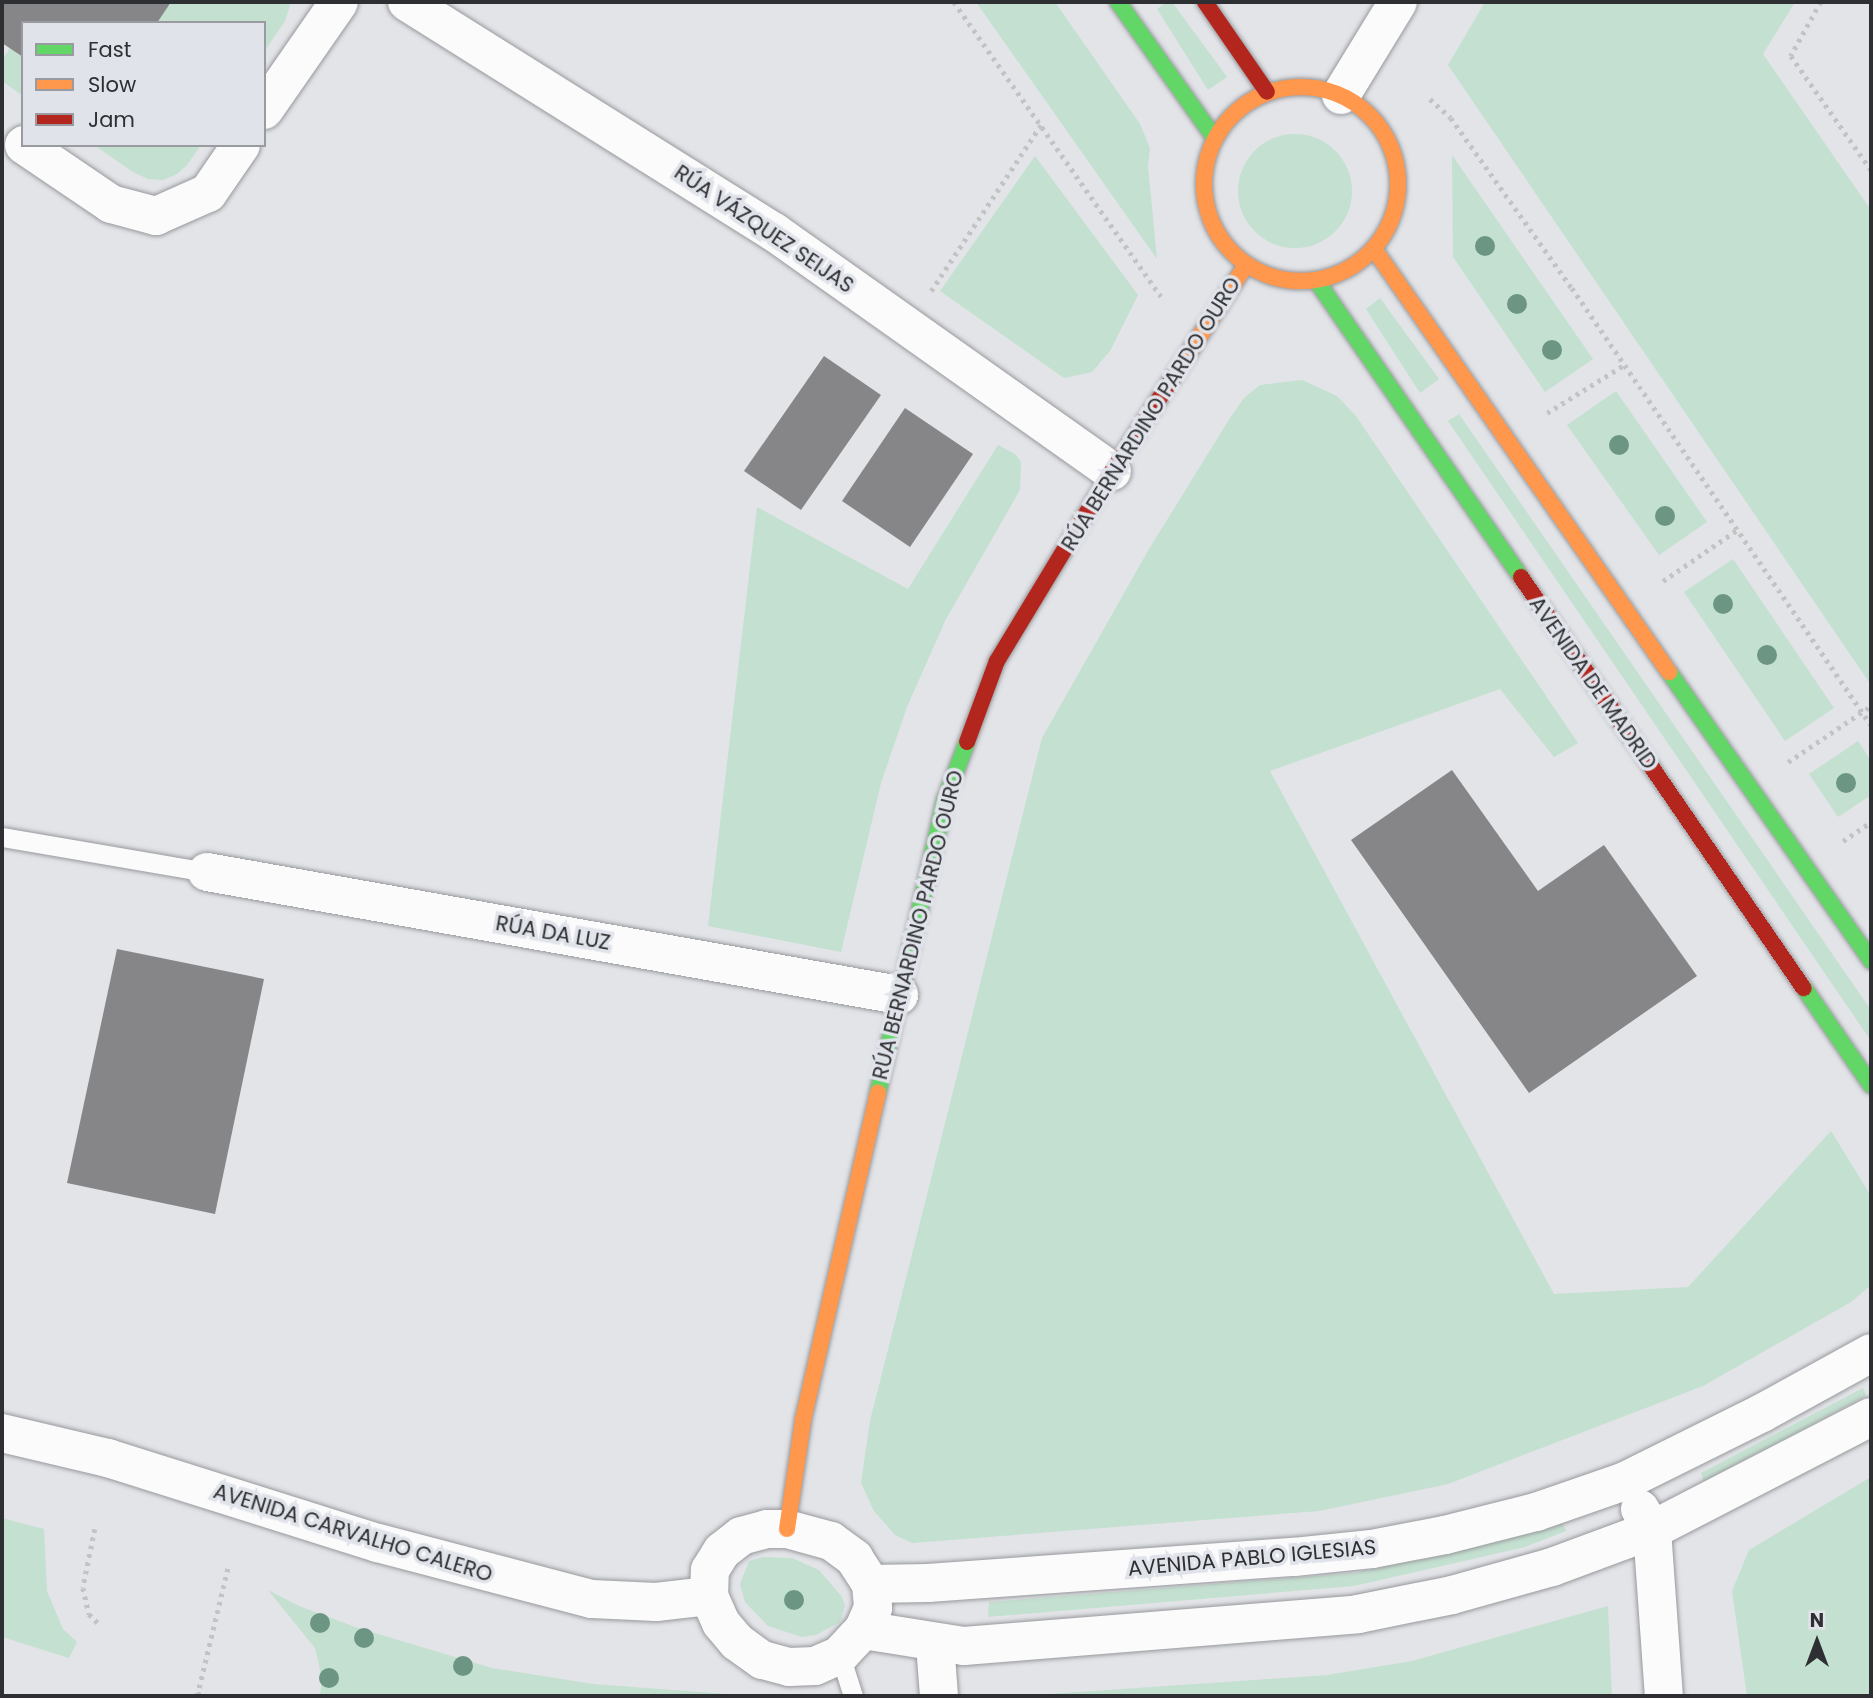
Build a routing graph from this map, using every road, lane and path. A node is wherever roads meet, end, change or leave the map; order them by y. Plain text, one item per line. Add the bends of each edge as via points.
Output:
1 (339, 2) edge
2 (407, 2) edge
3 (954, 2) edge
4 (1118, 2) edge
5 (1205, 2) edge
6 (1398, 2) edge
7 (1821, 2) edge
8 (1267, 92) junction
9 (1341, 94) junction
10 (1430, 99) dead end
11 (266, 107) edge
12 (1041, 125) junction
13 (2, 130) edge
14 (1214, 137) junction
15 (21, 143) edge
16 (27, 147) edge
17 (240, 147) edge
18 (1871, 170) edge
19 (1374, 249) junction
20 (1246, 265) junction
21 (1316, 280) junction
22 (1161, 296) dead end
23 (926, 299) dead end
24 (1624, 365) junction
25 (1547, 413) dead end
26 (1112, 471) junction
27 (1737, 530) junction
28 (1662, 580) dead end
29 (1871, 706) edge
30 (1862, 712) junction
31 (1871, 725) edge
32 (1788, 762) dead end
33 (1871, 822) edge
34 (2, 837) edge
35 (1843, 841) dead end
36 (207, 872) joint
37 (1871, 961) edge
38 (899, 995) junction
39 (1871, 1085) edge
40 (1871, 1353) edge
41 (1871, 1417) edge
42 (2, 1433) edge
43 (1625, 1481) junction
44 (95, 1529) dead end
45 (788, 1529) junction
46 (1652, 1530) junction
47 (228, 1567) dead end
48 (871, 1584) junction
49 (709, 1596) junction
50 (98, 1623) dead end
51 (852, 1643) junction
52 (935, 1643) junction
53 (197, 1695) edge
54 (204, 1696) edge
55 (853, 1696) edge
56 (939, 1696) edge
57 (1664, 1696) edge

1 - 11 street
2 - 26 street, RÚA VÁZQUEZ SEIJAS via 774,232
3 - 12 path
4 - 14 street
5 - 8 street
6 - 9 street
7 - 18 path via 1791,56
8 - 9 street via 1312,87
8 - 14 street via 1234,112
9 - 19 street via 1369,114 1390,145 1398,178 1396,206
10 - 24 path via 1451,118
12 - 22 path
12 - 23 path
13 - 15 street
14 - 20 street via 1203,176 1209,220 1227,249
16 - 17 street via 111,204 156,216 208,193
19 - 21 street via 1348,270
19 - 37 street
20 - 21 street via 1278,279
20 - 26 street, RÚA BERNARDINO PARDO OURO
21 - 39 street, AVENIDA DE MADRID
24 - 25 path
24 - 27 path
26 - 38 street, RÚA BERNARDINO PARDO OURO via 997,661 945,800
27 - 28 path
27 - 30 path
29 - 30 path
30 - 31 path
30 - 32 path
33 - 35 path
34 - 36 lane
36 - 38 street, RÚA DA LUZ
38 - 45 street, RÚA BERNARDINO PARDO OURO via 803,1420
40 - 43 street, AVENIDA PABLO IGLESIAS
41 - 46 street
42 - 49 street, AVENIDA CARVALHO CALERO via 108,1458 378,1544 592,1599 656,1602
43 - 46 street
43 - 48 street, AVENIDA PABLO IGLESIAS via 1536,1512 1372,1549
44 - 50 path via 83,1588 89,1614
45 - 48 street via 831,1541 854,1558
45 - 49 street via 741,1536 722,1551 710,1570
46 - 52 street via 1552,1567 1452,1595 1359,1614 964,1647
46 - 57 street
47 - 53 path
48 - 51 street via 873,1608
49 - 51 street via 721,1623 762,1660 789,1667 816,1666
51 - 52 street
51 - 55 lane
52 - 56 street
53 - 54 path

